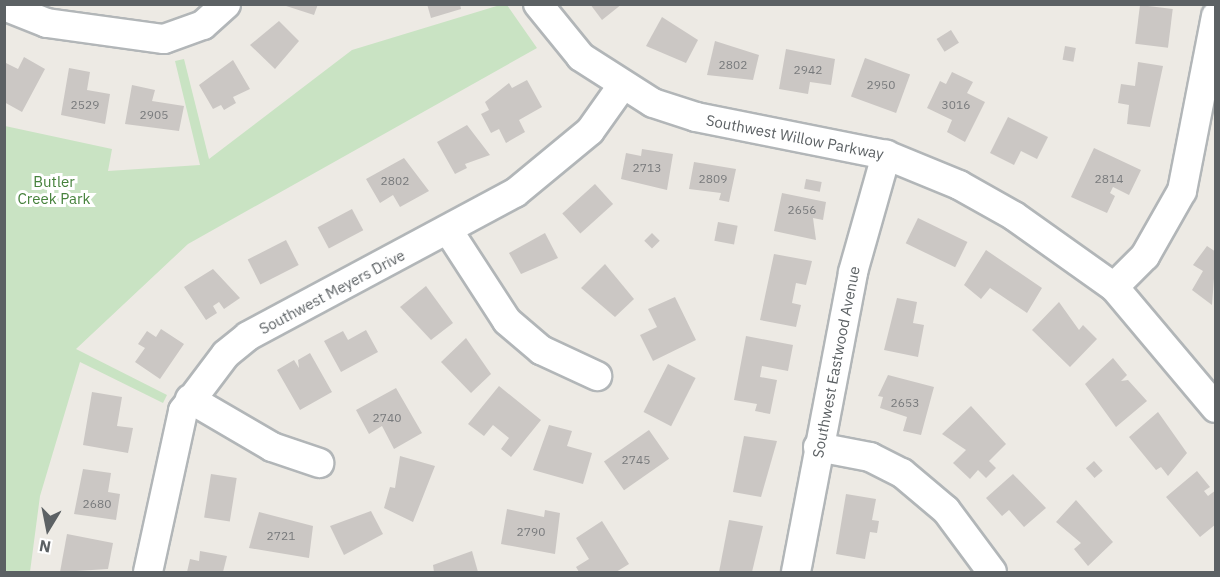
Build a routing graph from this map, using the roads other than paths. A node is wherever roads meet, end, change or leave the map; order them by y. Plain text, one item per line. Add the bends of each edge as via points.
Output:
1 (226, 4) edge
2 (538, 4) edge
3 (4, 6) edge
4 (1215, 16) edge
5 (622, 86) junction
6 (886, 155) junction
7 (448, 230) junction
8 (1113, 287) junction
9 (597, 376) dead end
10 (190, 399) junction
11 (1215, 408) edge
12 (818, 447) junction
13 (319, 463) dead end
14 (148, 573) edge
15 (796, 573) edge
16 (992, 573) edge

1 - 3 street via 186,32 144,38 47,22
2 - 5 street, Southwest Willow Parkway via 569,47
4 - 8 street via 1182,191 1145,256
5 - 6 street, Southwest Willow Parkway via 696,117
5 - 7 street, Southwest Meyers Drive via 562,158 515,193
6 - 8 street, Southwest Willow Parkway via 959,184 1014,216
6 - 12 street, Southwest Eastwood Avenue via 853,272
7 - 9 street via 507,321 541,350
7 - 10 street, Southwest Meyers Drive via 248,336
8 - 11 street, Southwest Willow Parkway
10 - 13 street via 272,447
10 - 14 street, Southwest Meyers Drive via 172,448
12 - 15 street, Southwest Eastwood Avenue
12 - 16 street via 870,457 902,473 946,510

